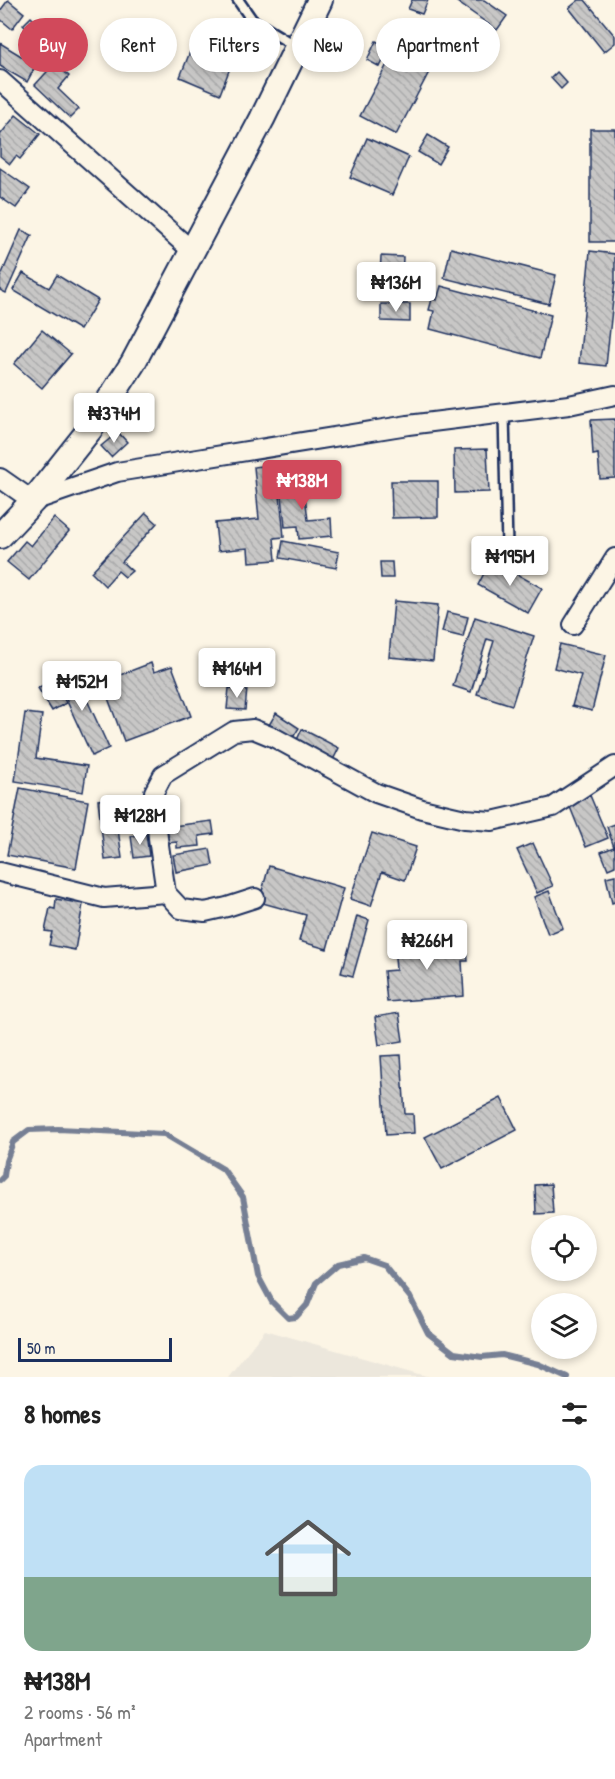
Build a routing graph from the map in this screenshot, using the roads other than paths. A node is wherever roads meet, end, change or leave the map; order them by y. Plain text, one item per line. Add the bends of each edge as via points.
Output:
1 (238, 0) edge
2 (320, 0) edge
3 (311, 18) edge
4 (292, 44) edge
5 (292, 57) edge
6 (0, 81) edge
7 (191, 250) junction
8 (615, 395) edge
9 (504, 413) junction
10 (0, 478) edge
11 (33, 501) junction
12 (0, 536) edge
13 (507, 548) dead end
14 (615, 558) edge
15 (573, 624) dead end
16 (615, 766) edge
17 (0, 872) edge
18 (166, 892) junction
19 (255, 898) dead end

1 - 4 lane via 252,20
2 - 3 main road
5 - 7 main road
6 - 7 street
7 - 11 main road via 133,363 91,428
8 - 9 street
9 - 11 street via 117,472
9 - 13 lane
10 - 11 street
11 - 12 main road
14 - 15 street
16 - 18 street via 553,807 492,821 465,819 376,793 253,729 234,731 163,775 154,792
17 - 18 street via 104,898
18 - 19 street via 181,909 205,912

